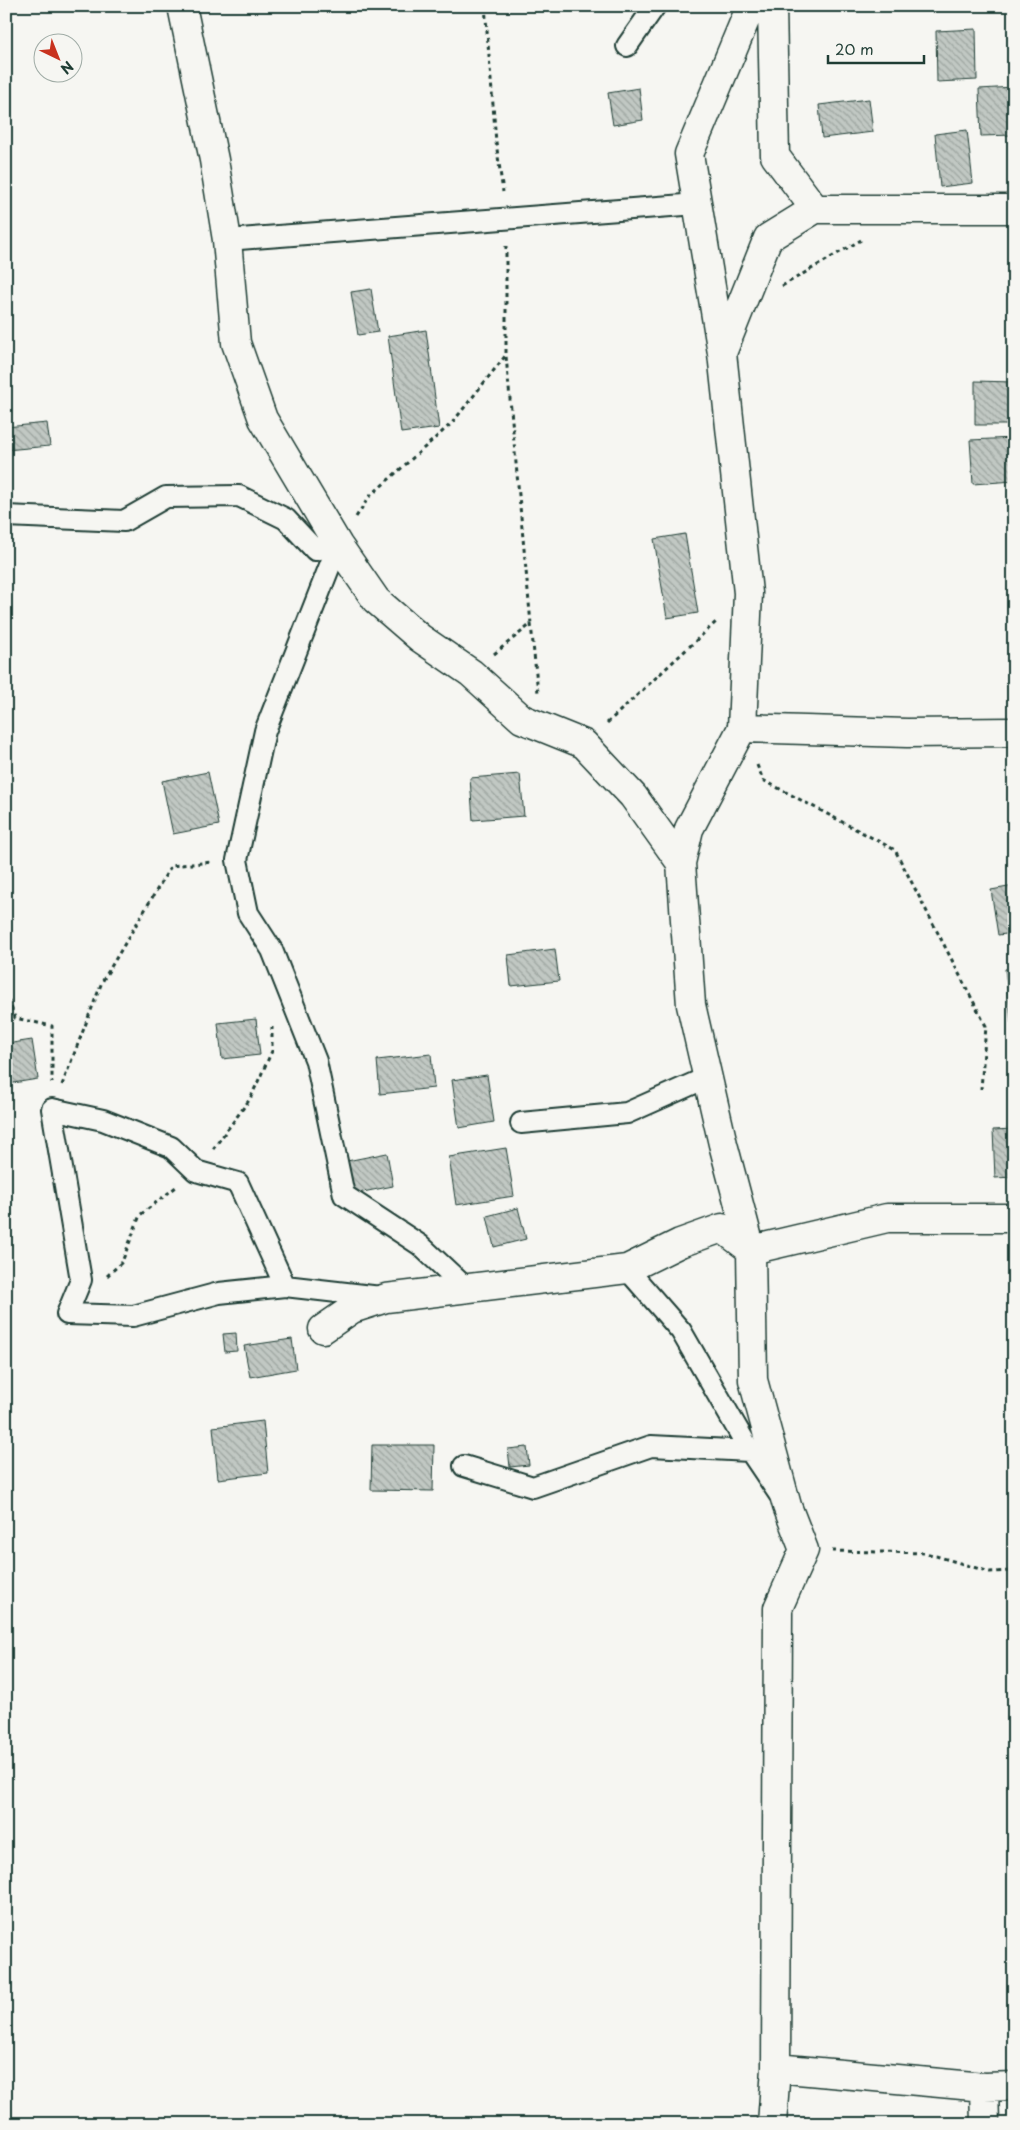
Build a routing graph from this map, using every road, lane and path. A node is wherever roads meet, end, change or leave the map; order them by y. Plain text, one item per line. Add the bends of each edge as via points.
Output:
1 (182, 6) edge
2 (485, 6) edge
3 (655, 6) edge
4 (752, 6) edge
5 (772, 6) edge
6 (627, 46) dead end
7 (697, 204) junction
8 (815, 209) junction
9 (1014, 209) edge
10 (506, 219) junction
11 (865, 238) dead end
12 (227, 240) junction
13 (780, 287) dead end
14 (722, 353) junction
15 (506, 355) junction
16 (6, 516) edge
17 (338, 545) junction
18 (748, 594) junction
19 (531, 624) junction
20 (471, 673) junction
21 (522, 719) junction
22 (742, 728) junction
23 (1014, 732) edge
24 (584, 744) junction
25 (237, 860) junction
26 (681, 863) junction
27 (6, 992) edge
28 (708, 1077) junction
29 (981, 1089) dead end
30 (52, 1108) junction
31 (521, 1123) dead end
32 (1014, 1218) edge
33 (752, 1250) junction
34 (627, 1269) junction
35 (285, 1286) junction
36 (467, 1288) junction
37 (386, 1298) junction
38 (323, 1330) dead end
39 (750, 1450) junction
40 (464, 1466) dead end
41 (787, 1506) junction
42 (804, 1550) junction
43 (1014, 1571) edge
44 (776, 2068) junction
45 (1014, 2086) edge
46 (984, 2087) junction
47 (772, 2124) edge
48 (985, 2124) edge

1 - 12 street
2 - 10 path
3 - 6 lane
4 - 7 street via 689,154
5 - 8 street via 775,156
7 - 10 lane
7 - 14 street
8 - 9 street
8 - 14 street via 768,238
10 - 12 lane
10 - 15 path
11 - 13 path
12 - 17 street via 236,343 263,419
14 - 18 street
15 - 17 path via 452,423 369,497
15 - 19 path
16 - 17 lane via 124,521 166,498 239,496 286,519 315,550
17 - 20 street via 376,600 420,638
17 - 25 lane via 265,731
18 - 22 street
18 - 24 path
19 - 20 path
19 - 21 path via 539,700
20 - 21 street
21 - 24 street
22 - 23 street via 908,733
22 - 26 street via 689,829
22 - 29 path via 763,780 894,850 986,1026
24 - 26 street via 633,796
25 - 30 path via 171,866 102,982
25 - 36 lane via 248,913 272,950 316,1061 344,1195 420,1246
26 - 28 street via 690,1005
27 - 30 path via 15,1018 52,1026
28 - 31 lane via 626,1113
28 - 33 street
30 - 35 lane via 103,1120 171,1147 196,1171 238,1184
30 - 35 lane via 81,1280 67,1314 133,1316 219,1294
32 - 33 street via 887,1218
33 - 34 street via 722,1228
33 - 41 street via 753,1380
34 - 36 street
34 - 39 lane via 681,1331
35 - 37 lane
36 - 37 street
37 - 38 street via 352,1308
39 - 40 lane via 651,1446 533,1487
39 - 41 lane
41 - 42 street
42 - 43 path via 926,1553 990,1572
42 - 44 street via 778,1608
44 - 46 street
44 - 47 street
45 - 46 street
46 - 48 street

